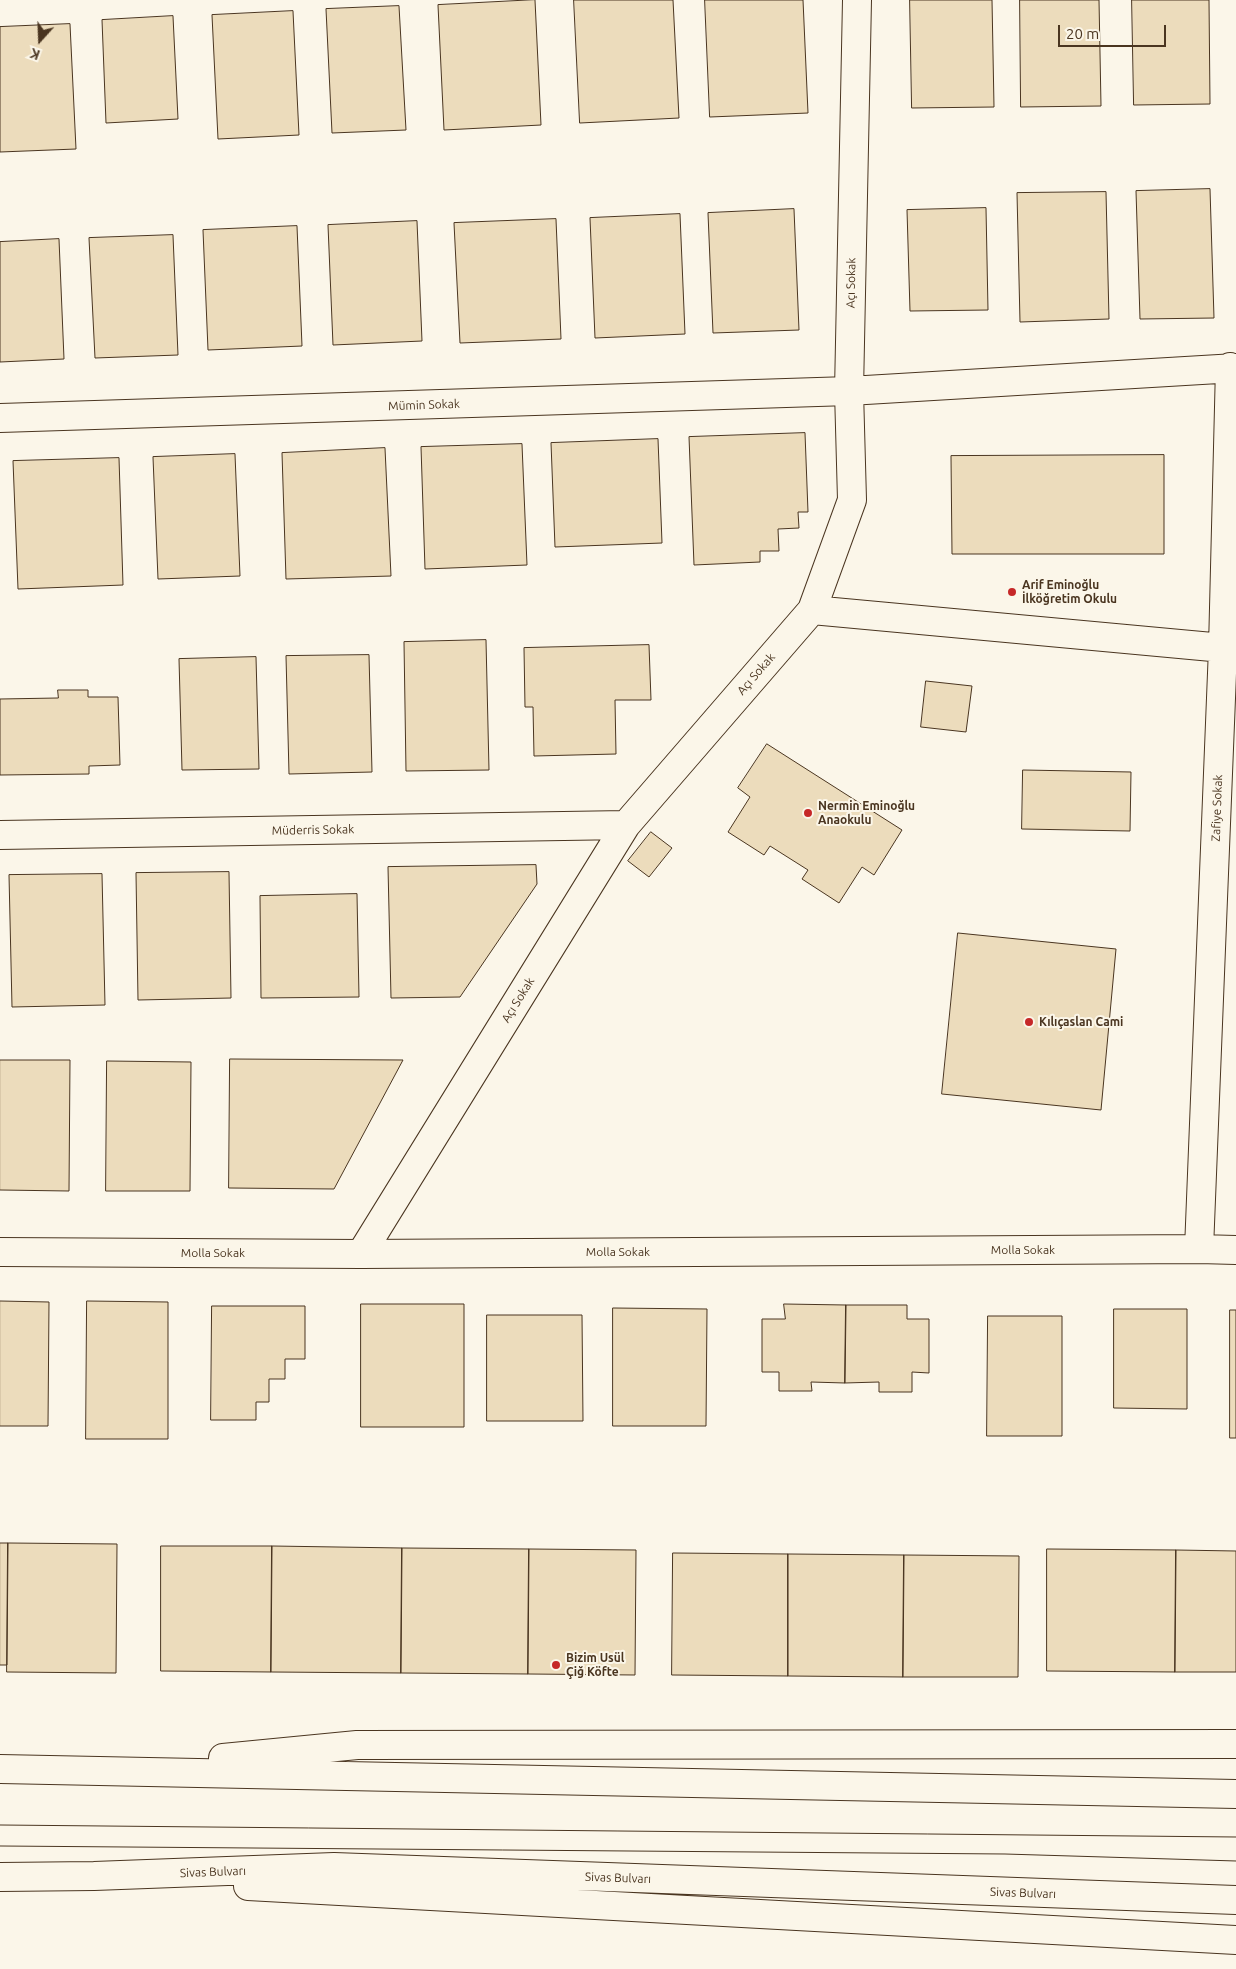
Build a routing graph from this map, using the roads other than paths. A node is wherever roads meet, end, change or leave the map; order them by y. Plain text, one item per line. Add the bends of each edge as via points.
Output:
1 (857, 0) edge
2 (1233, 368) edge
3 (848, 391) junction
4 (0, 418) edge
5 (812, 610) junction
6 (1223, 648) junction
7 (626, 825) junction
8 (0, 835) edge
9 (1199, 1248) junction
10 (1236, 1250) edge
11 (0, 1252) edge
12 (361, 1254) junction
13 (1236, 1744) edge
14 (0, 1769) edge
15 (101, 1770) junction
16 (1236, 1794) edge
17 (94, 1876) junction
18 (0, 1877) edge
19 (1236, 1900) edge
20 (1236, 1940) edge

1 - 3 main road, Açı Sokak
2 - 3 main road, Mümin Sokak
2 - 6 main road, Zafiye Sokak
3 - 4 main road, Mümin Sokak
3 - 5 main road, Açı Sokak via 852,500
5 - 6 main road
5 - 7 main road, Açı Sokak
6 - 9 main road, Zafiye Sokak
7 - 8 main road, Müderris Sokak
7 - 12 main road, Açı Sokak
9 - 10 main road, Molla Sokak
9 - 12 main road, Molla Sokak
11 - 12 main road, Molla Sokak
13 - 15 main road via 357,1745
14 - 15 main road
15 - 16 main road
17 - 18 main road, Sivas Bulvarı
17 - 19 main road, Sivas Bulvarı via 334,1867
17 - 20 main road

